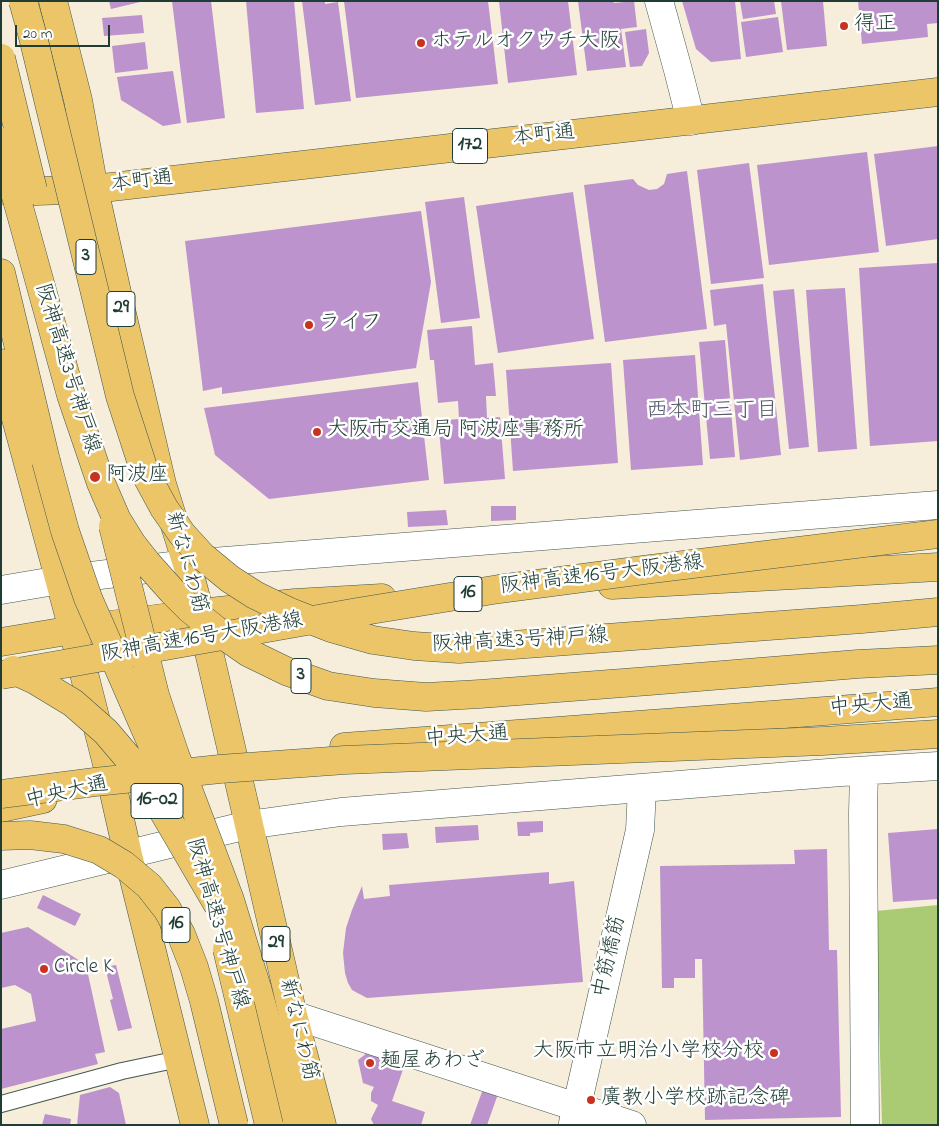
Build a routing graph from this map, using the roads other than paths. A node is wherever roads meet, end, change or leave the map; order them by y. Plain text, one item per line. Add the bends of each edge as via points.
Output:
1 (24, 1) edge
2 (53, 1) edge
3 (659, 1) edge
4 (1, 58) edge
5 (938, 92) edge
6 (691, 121) junction
7 (1, 142) edge
8 (94, 189) junction
9 (1, 193) edge
10 (1, 273) edge
11 (1, 363) edge
12 (938, 505) edge
13 (938, 534) edge
14 (187, 564) junction
15 (938, 567) edge
16 (60, 580) junction
17 (1, 590) edge
18 (938, 612) edge
19 (200, 613) junction
20 (73, 630) junction
21 (1, 642) edge
22 (938, 660) edge
23 (1, 665) edge
24 (1, 675) edge
25 (938, 702) edge
26 (838, 710) junction
27 (938, 734) edge
28 (235, 761) junction
29 (938, 766) edge
30 (852, 772) junction
31 (112, 784) junction
32 (642, 789) junction
33 (1, 794) edge
34 (1, 808) edge
35 (248, 825) junction
36 (1, 836) edge
37 (128, 854) junction
38 (1, 885) edge
39 (257, 988) junction
40 (292, 1015) junction
41 (179, 1059) junction
42 (1, 1104) edge
43 (575, 1116) edge
44 (195, 1125) edge
45 (234, 1125) edge
46 (269, 1125) edge
47 (295, 1125) edge
48 (322, 1125) edge
49 (632, 1125) edge
50 (865, 1125) edge

1 - 18 main road, 阪神高速3号神戸線 / 3, bridge via 120,396 144,473 182,534 230,579 290,612 331,628 381,641 458,649
2 - 8 main road, 新なにわ筋 / 29 via 78,100
3 - 6 street
4 - 39 main road, 3, bridge via 155,696 230,900
5 - 6 main road, 本町通 / 172
6 - 8 main road, 本町通 / 172
7 - 22 main road, 阪神高速3号神戸線 / 3, bridge via 71,395 117,520 132,544 172,591 216,630 249,653 328,686 426,696
8 - 9 main road, 本町通 / 172
8 - 14 main road, 新なにわ筋 / 29 via 162,484
10 - 46 main road, 阪神高速3号神戸線, bridge via 65,531 88,598 196,846 231,963
11 - 16 main road
12 - 14 street
13 - 24 main road, 阪神高速16号大阪港線 / 16, bridge via 499,589
14 - 16 street
14 - 19 main road, 新なにわ筋 / 29
15 - 19 main road via 305,603
16 - 17 street
16 - 20 main road
19 - 20 main road
19 - 28 main road, 新なにわ筋 / 29
20 - 21 main road
20 - 31 main road
23 - 39 main road, 16-02, bridge via 35,680 73,703 106,732 134,766 224,914
25 - 26 main road, 中央大通
26 - 28 main road, 中央大通 via 327,748
26 - 30 street
27 - 33 main road, bridge via 345,760 220,769
28 - 31 main road, 中央大通
28 - 35 main road, 新なにわ筋 / 29
29 - 30 street
30 - 32 street
30 - 50 street via 863,813
31 - 34 main road, 中央大通
31 - 37 main road
32 - 35 street via 341,812
32 - 43 street, 中筋橋筋 via 640,830
35 - 37 street
35 - 40 main road, 新なにわ筋 / 29
36 - 45 main road, 16, bridge via 64,839 98,850 124,865 149,886 181,934 194,967
37 - 38 street
37 - 41 main road
39 - 47 main road, 16-02
40 - 43 street
40 - 48 main road, 新なにわ筋 / 29
41 - 42 lane
41 - 44 main road
43 - 49 street

